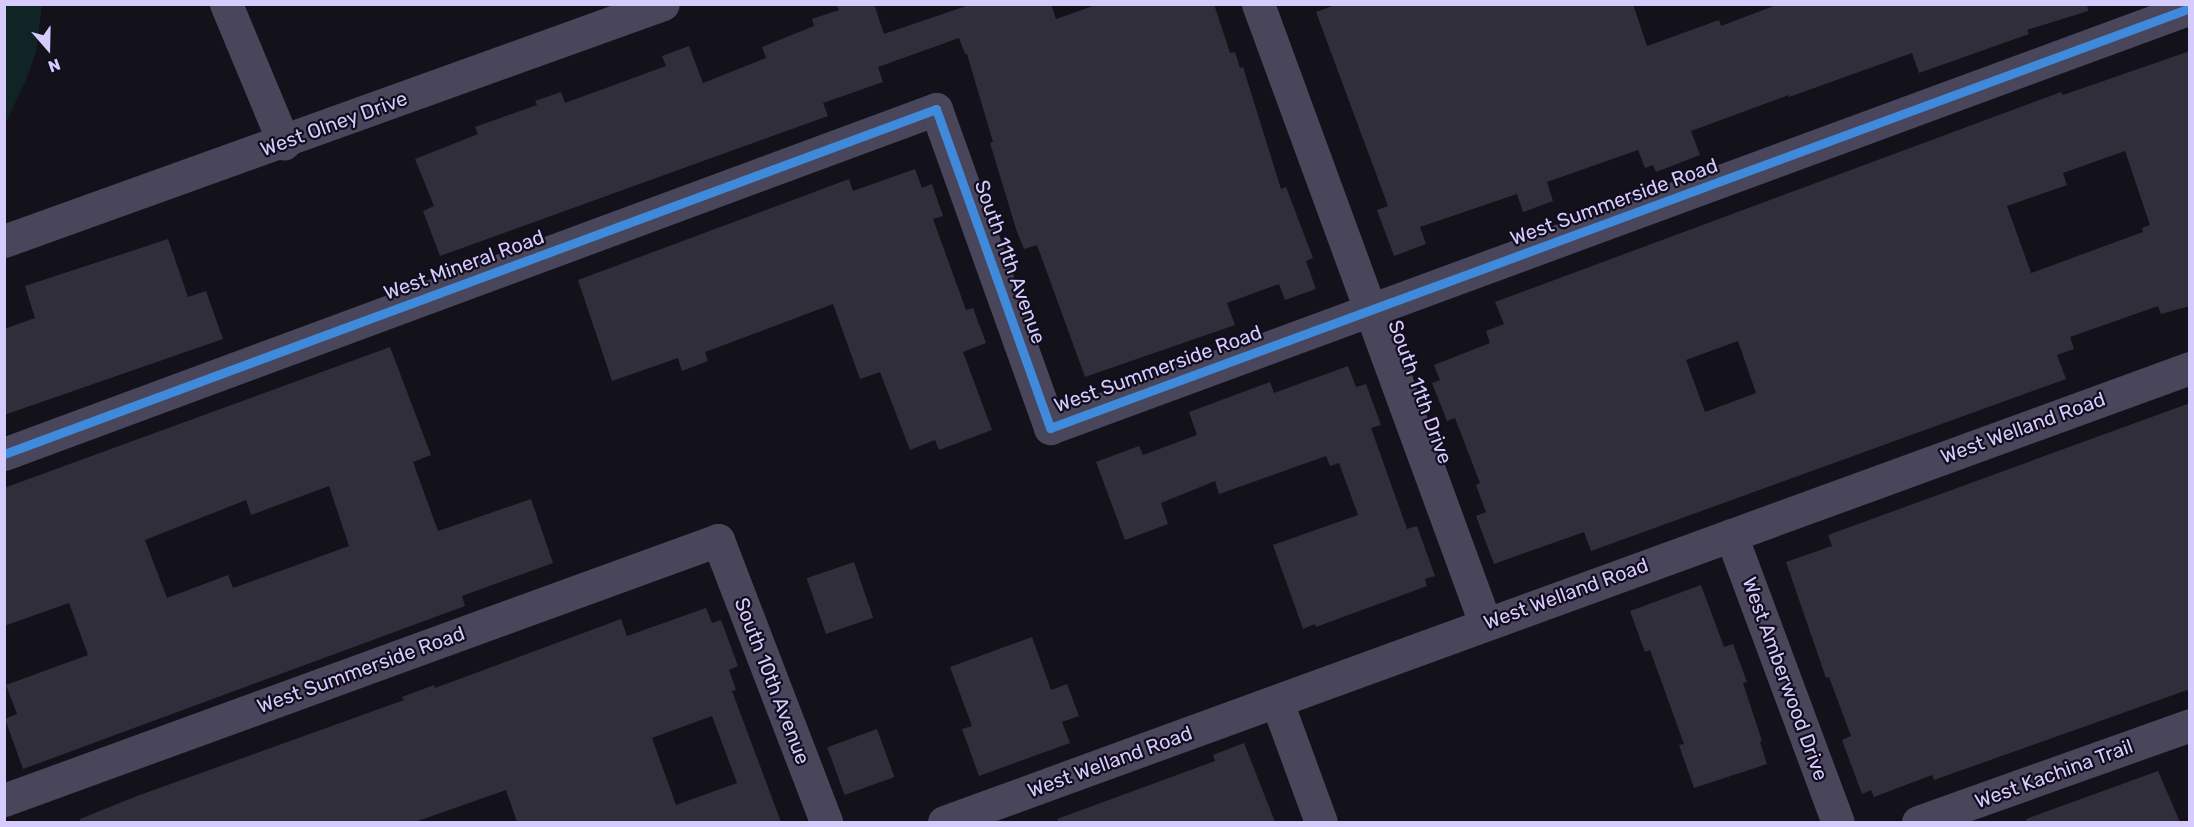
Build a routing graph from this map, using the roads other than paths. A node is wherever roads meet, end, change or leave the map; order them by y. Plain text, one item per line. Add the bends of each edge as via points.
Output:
1 (226, 4) edge
2 (663, 4) edge
3 (1258, 4) edge
4 (2190, 8) edge
5 (936, 110) joint
6 (284, 143) junction
7 (4, 241) edge
8 (1371, 312) junction
9 (2190, 368) edge
10 (1050, 428) joint
11 (4, 454) edge
12 (1731, 535) junction
13 (718, 540) joint
14 (1485, 623) junction
15 (1277, 702) junction
16 (2190, 725) edge
17 (4, 800) edge
18 (826, 822) edge
19 (944, 822) edge
20 (1321, 822) edge
21 (1838, 822) edge
22 (1918, 822) edge

1 - 6 street
2 - 6 street, West Olney Drive
3 - 8 street, South 11th Drive
4 - 8 street, West Summerside Road
5 - 10 street, South 11th Avenue
5 - 11 street, West Mineral Road
6 - 7 street, West Olney Drive
8 - 10 street, West Summerside Road
8 - 14 street, South 11th Drive
9 - 12 street, West Welland Road
12 - 14 street, West Welland Road
12 - 21 street, West Amberwood Drive
13 - 17 street, West Summerside Road
13 - 18 street, South 10th Avenue
14 - 15 street, West Welland Road
15 - 19 street, West Welland Road
15 - 20 street
16 - 22 street, West Kachina Trail

